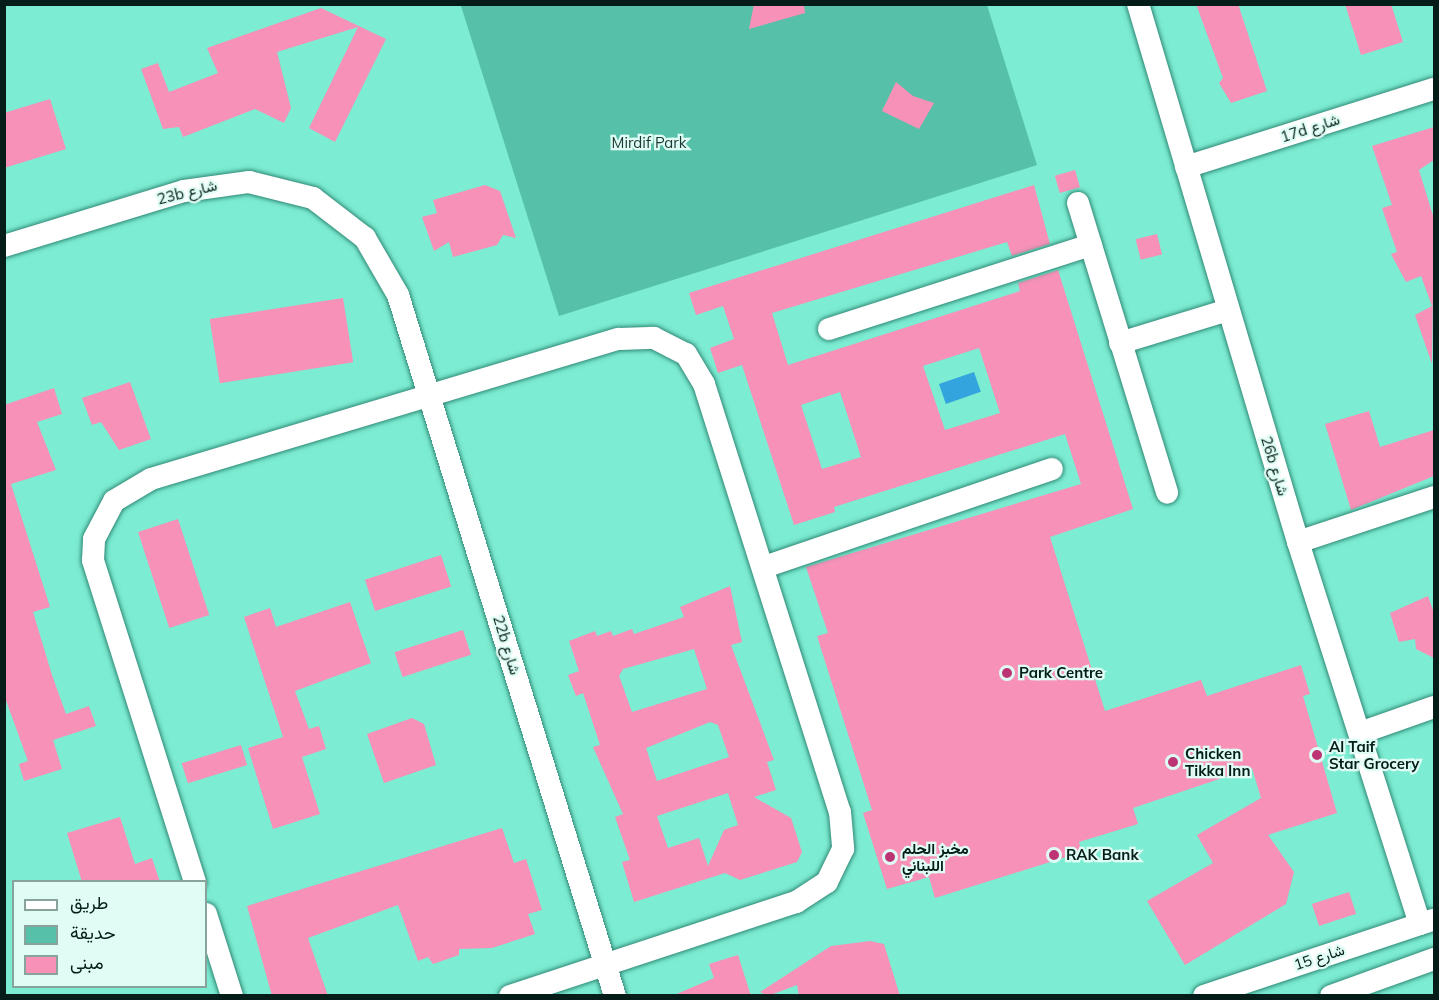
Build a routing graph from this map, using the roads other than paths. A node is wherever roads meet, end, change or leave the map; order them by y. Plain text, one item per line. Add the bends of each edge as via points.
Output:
1 (1138, 4) edge
2 (1434, 89) edge
3 (1186, 167) junction
4 (1078, 203) dead end
5 (1091, 245) junction
6 (4, 246) edge
7 (398, 295) joint
8 (1228, 310) junction
9 (829, 328) dead end
10 (1120, 343) junction
11 (429, 397) junction
12 (1052, 469) dead end
13 (1167, 493) dead end
14 (1434, 497) edge
15 (1298, 542) junction
16 (764, 567) junction
17 (1434, 707) edge
18 (1359, 733) junction
19 (194, 880) edge
20 (207, 917) edge
21 (1427, 922) edge
22 (1433, 963) edge
23 (606, 965) junction
24 (232, 996) edge
25 (510, 996) edge
26 (615, 996) edge
27 (1204, 996) edge
28 (1331, 996) edge

1 - 3 street, 26b شارع
2 - 3 street, 17d شارع
3 - 8 street, 26b شارع
4 - 5 street
5 - 9 street
5 - 10 street
6 - 7 street, 23b شارع via 184,191 249,182 292,190 341,215 365,238
7 - 11 street, 22b شارع
8 - 10 street
8 - 15 street, 26b شارع
10 - 13 street
11 - 16 street via 619,339 654,338 671,344 691,361 705,384
11 - 19 street via 151,479 114,501 102,518 94,539 98,581
11 - 23 street, 22b شارع
12 - 16 street
14 - 15 street
15 - 18 street, 26b شارع
16 - 23 street via 840,812 844,830 838,866 827,882 796,902
17 - 18 street
18 - 21 street, 26b شارع
20 - 24 street
21 - 27 street, شارع 15
22 - 28 street
23 - 25 street
23 - 26 street, 22b شارع

